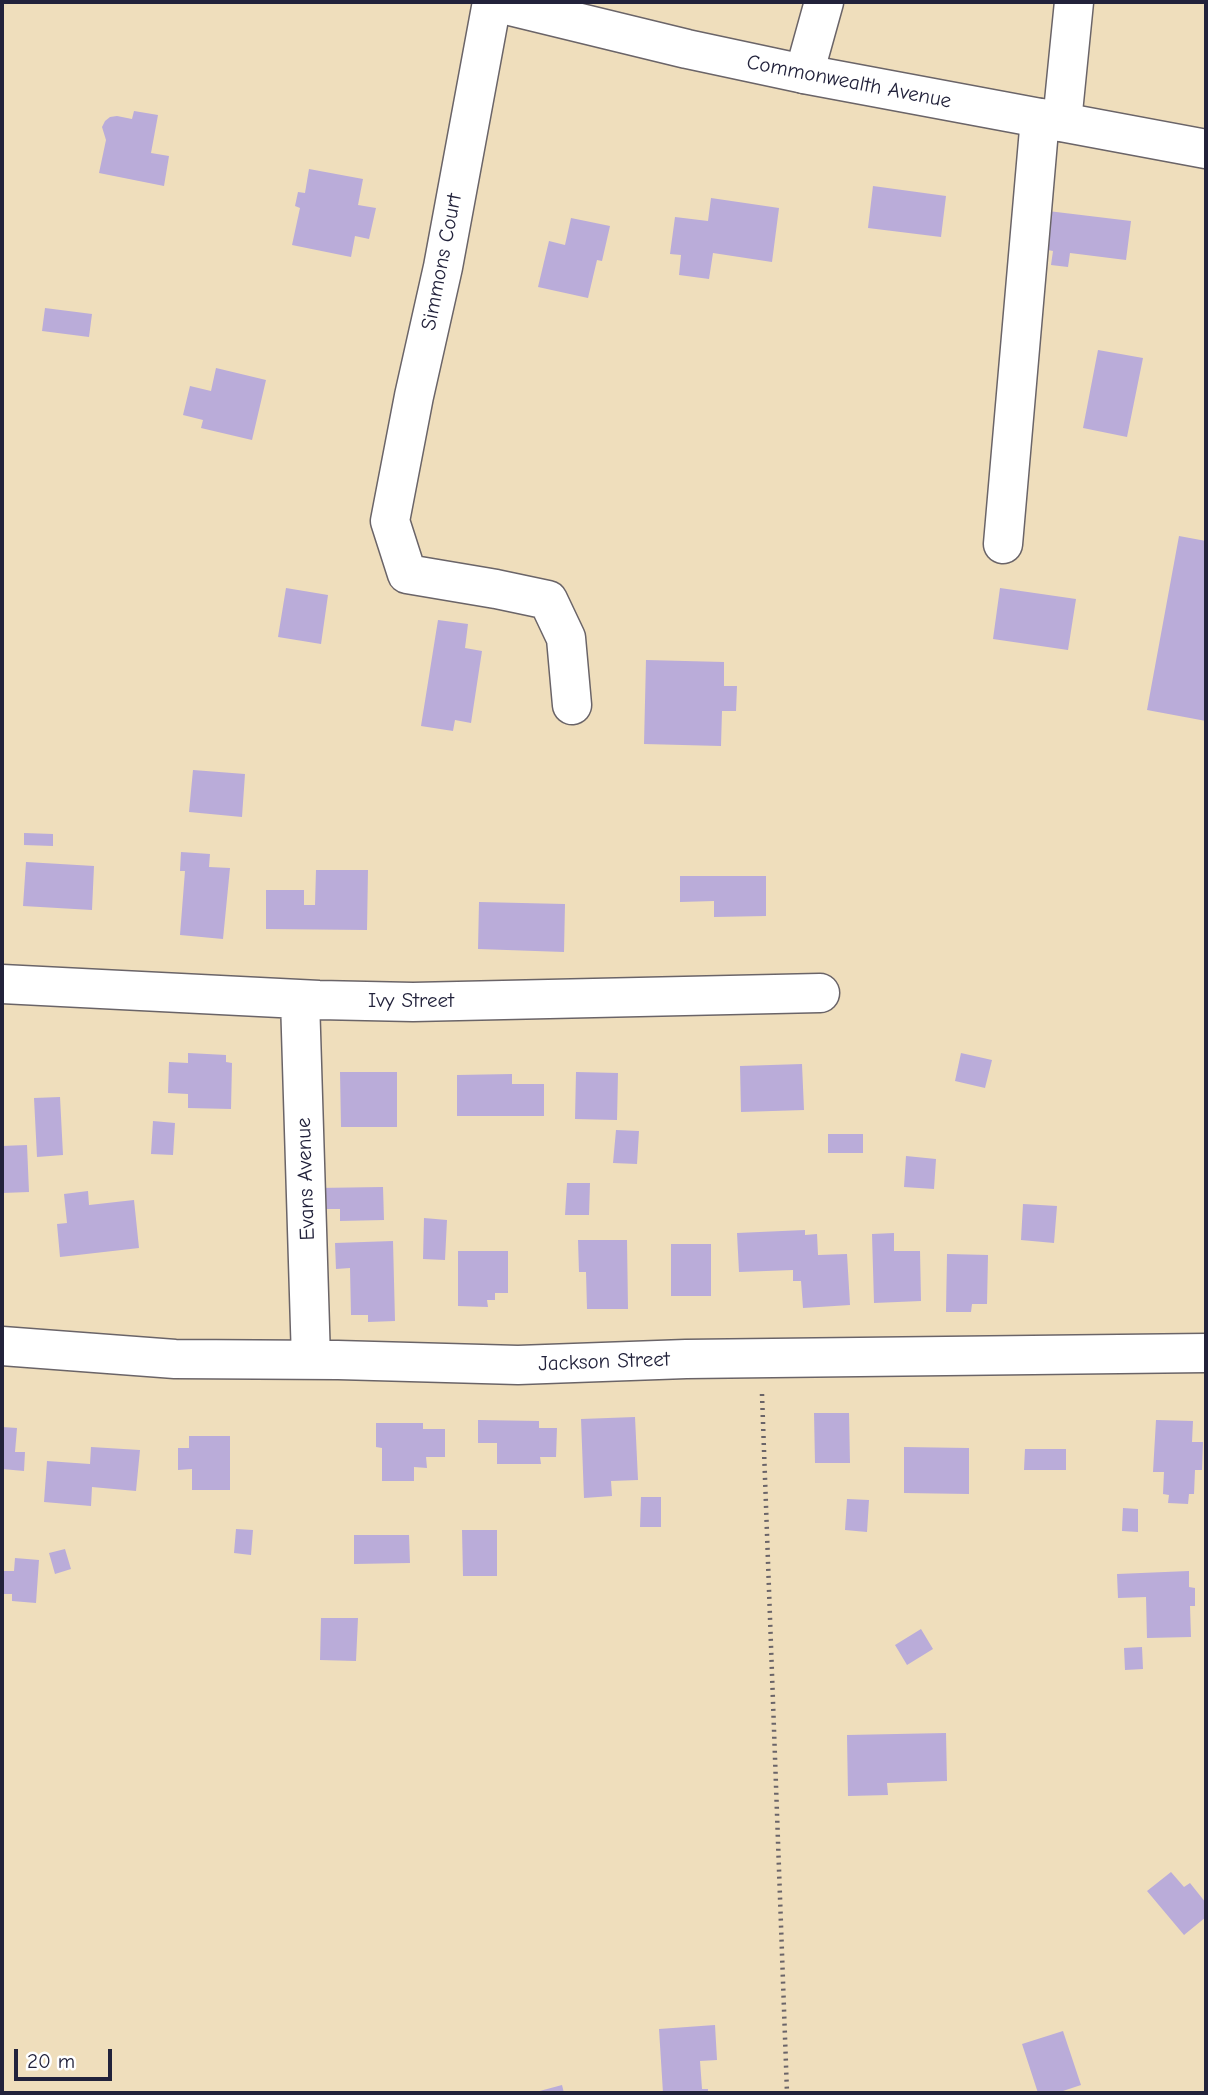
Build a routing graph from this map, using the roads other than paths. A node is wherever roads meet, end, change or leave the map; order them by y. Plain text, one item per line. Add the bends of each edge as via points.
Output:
1 (824, 2) edge
2 (1074, 2) edge
3 (500, 3) edge
4 (804, 74) junction
5 (1051, 120) junction
6 (1206, 149) edge
7 (1003, 544) dead end
8 (572, 705) dead end
9 (2, 984) edge
10 (820, 993) dead end
11 (300, 999) junction
12 (2, 1346) edge
13 (1206, 1353) edge
14 (311, 1360) junction

1 - 4 street
2 - 5 street
3 - 4 street, Commonwealth Avenue
3 - 8 street, Simmons Court via 390,521 407,574 548,600 566,638
4 - 5 street, Commonwealth Avenue
5 - 6 street, Commonwealth Avenue
5 - 7 street
9 - 11 street, Ivy Street
10 - 11 street, Ivy Street via 414,1002
11 - 14 street, Evans Avenue
12 - 14 street, Jackson Street via 175,1359
13 - 14 street, Jackson Street via 519,1365

